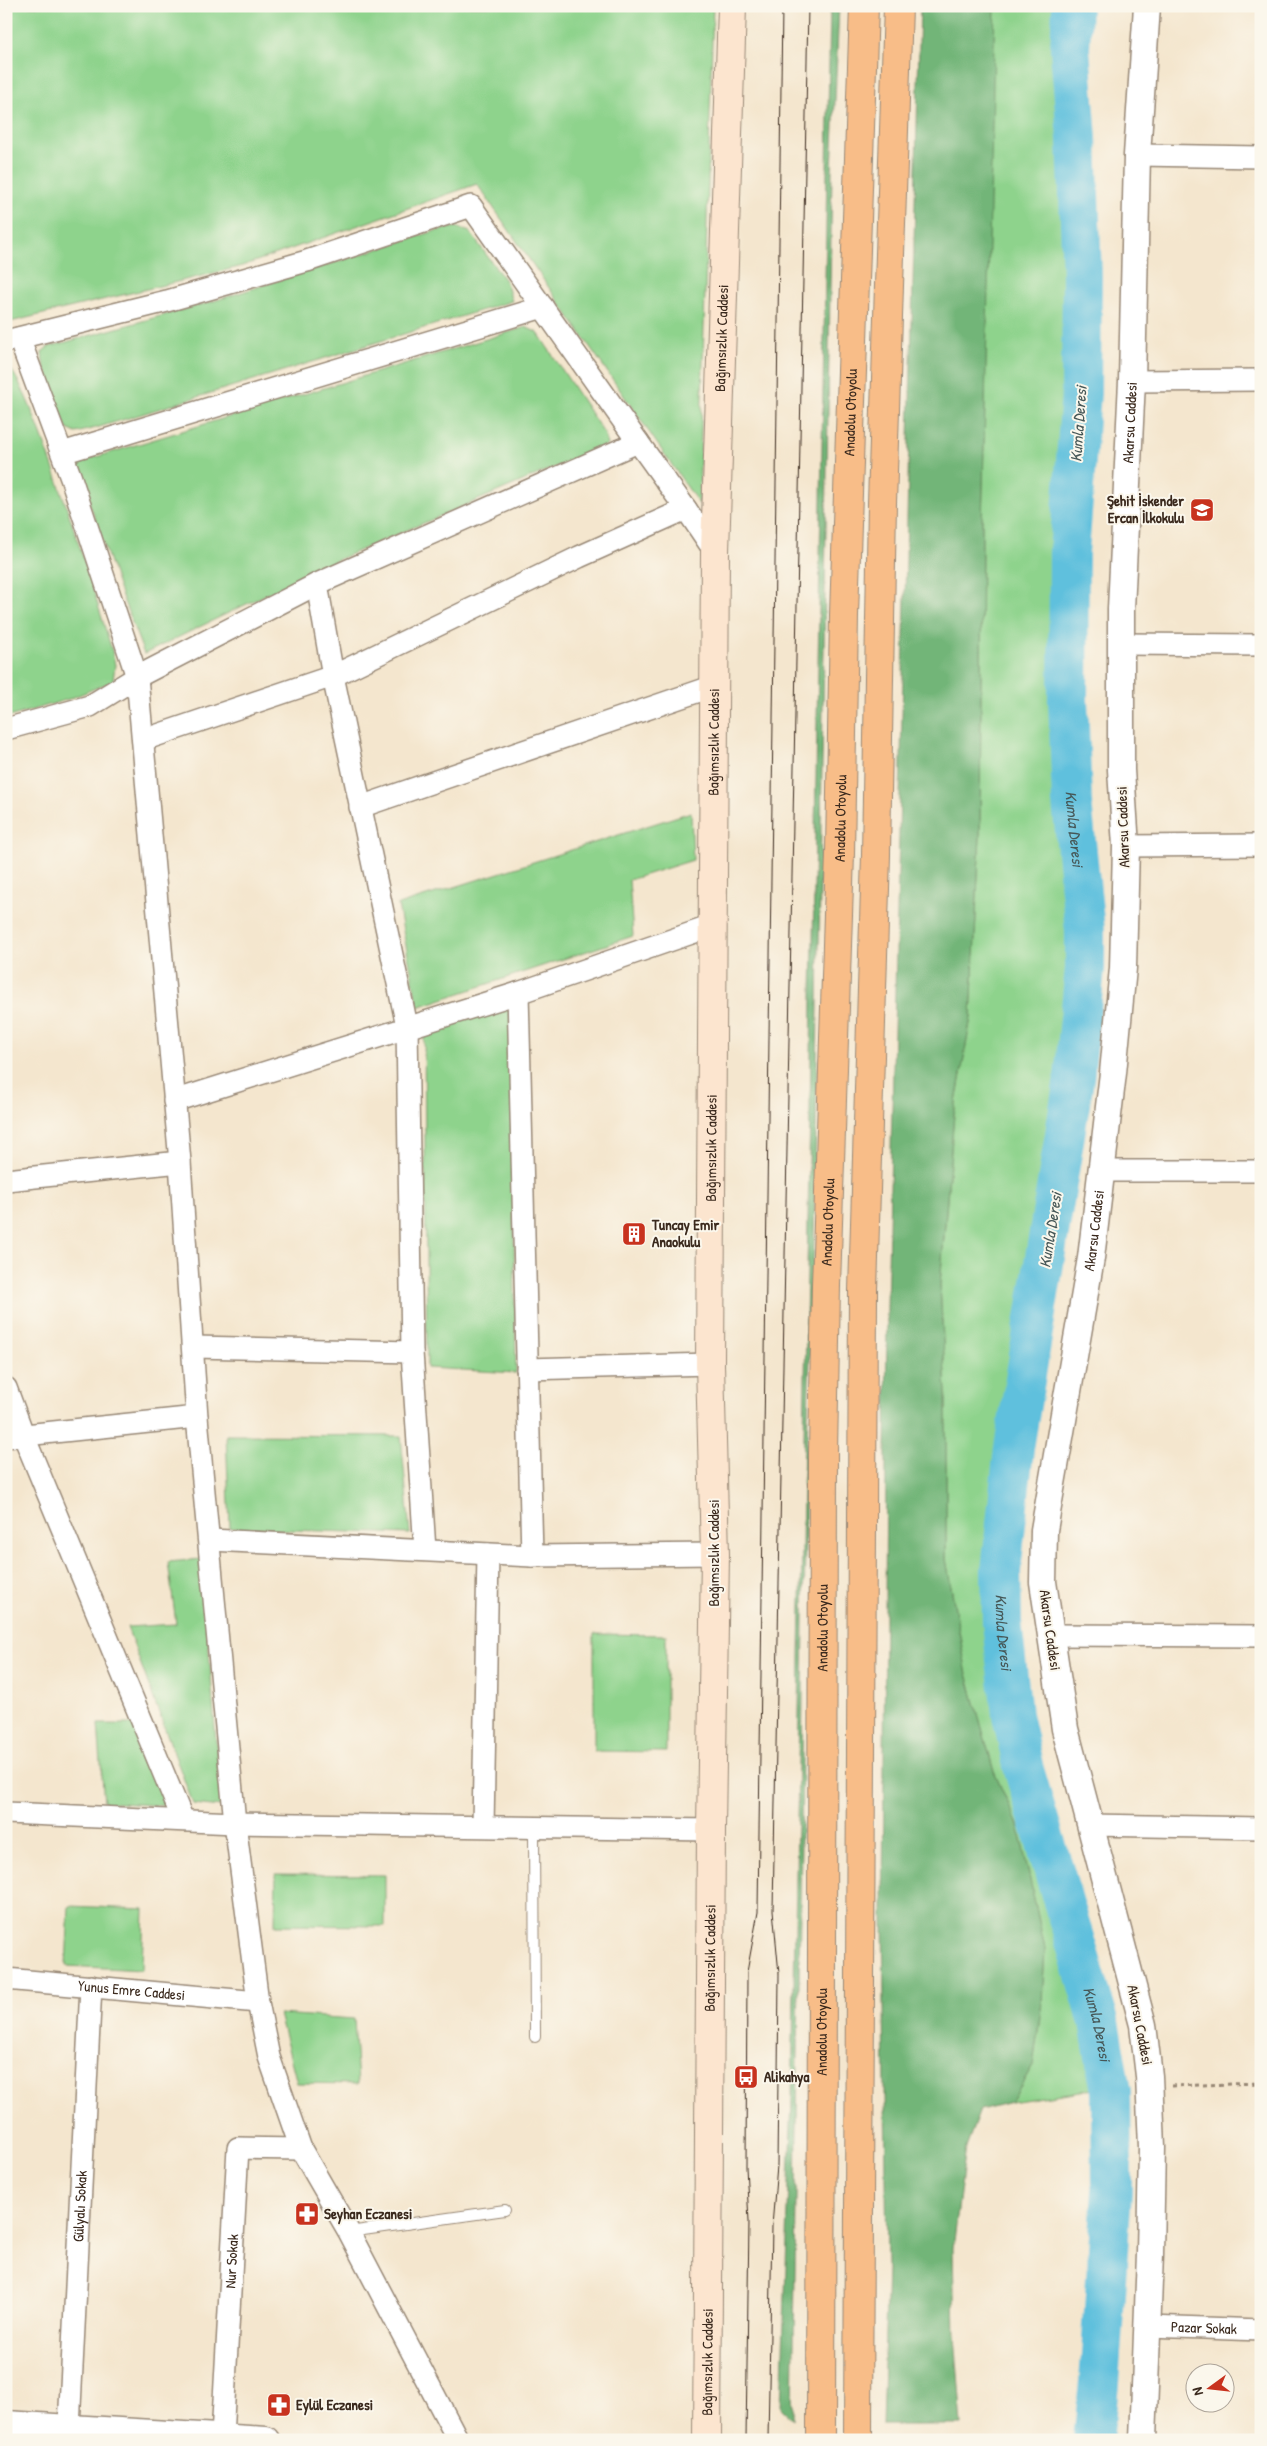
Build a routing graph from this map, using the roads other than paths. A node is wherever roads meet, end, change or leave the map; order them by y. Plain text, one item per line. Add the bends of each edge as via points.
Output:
1 (732, 6) edge
2 (864, 6) edge
3 (898, 6) edge
4 (1147, 6) edge
5 (1137, 156) junction
6 (1261, 157) edge
7 (543, 307) junction
8 (13, 339) edge
9 (1261, 380) edge
10 (1132, 381) junction
11 (638, 442) junction
12 (62, 453) junction
13 (686, 509) junction
14 (715, 552) junction
15 (317, 584) junction
16 (1120, 644) junction
17 (1261, 645) edge
18 (333, 676) junction
19 (137, 677) junction
20 (714, 686) junction
21 (6, 729) edge
22 (143, 740) junction
23 (360, 807) junction
24 (1261, 845) edge
25 (1126, 846) junction
26 (712, 926) junction
27 (518, 993) junction
28 (407, 1026) junction
29 (174, 1101) junction
30 (180, 1162) junction
31 (1100, 1171) junction
32 (1261, 1172) edge
33 (6, 1180) edge
34 (194, 1347) junction
35 (412, 1352) junction
36 (710, 1364) junction
37 (527, 1369) junction
38 (6, 1388) edge
39 (197, 1417) junction
40 (15, 1436) edge
41 (210, 1540) junction
42 (425, 1550) junction
43 (488, 1554) junction
44 (715, 1554) junction
45 (532, 1556) junction
46 (1050, 1635) junction
47 (1261, 1636) edge
48 (6, 1813) edge
49 (183, 1820) junction
50 (235, 1823) junction
51 (1090, 1825) junction
52 (483, 1826) junction
53 (534, 1827) junction
54 (1261, 1828) edge
55 (711, 1830) junction
56 (6, 1979) edge
57 (91, 1986) junction
58 (258, 2002) junction
59 (535, 2037) dead end
60 (301, 2149) junction
61 (505, 2210) dead end
62 (349, 2232) junction
63 (1148, 2326) junction
64 (1261, 2330) edge
65 (69, 2427) junction
66 (7, 2429) edge
67 (152, 2436) edge
68 (222, 2437) junction
69 (266, 2440) edge
70 (458, 2440) edge
71 (707, 2440) edge
72 (821, 2440) edge
73 (858, 2440) edge
74 (1143, 2440) edge

1 - 14 main road, Bağımsızlık Caddesi
2 - 72 highway, Anadolu Otoyolu via 844,614 823,1453
3 - 73 highway via 863,1291
4 - 5 street, Akarsu Caddesi
5 - 6 street
5 - 10 street, Akarsu Caddesi
7 - 8 street via 471,206 297,263 166,301
7 - 11 street
7 - 12 street
8 - 12 street
9 - 10 street
10 - 16 street, Akarsu Caddesi
11 - 13 street
11 - 15 street
12 - 19 street
13 - 14 street
13 - 18 street via 570,561
14 - 20 main road, Bağımsızlık Caddesi
15 - 18 street
15 - 19 street
16 - 17 street
16 - 25 street, Akarsu Caddesi via 1121,770
18 - 22 street
18 - 23 street
19 - 21 street via 90,706
19 - 22 street
20 - 23 street
20 - 26 main road, Bağımsızlık Caddesi
22 - 29 street
23 - 28 street
24 - 25 street
25 - 31 street, Akarsu Caddesi via 1123,968
26 - 27 street
26 - 36 main road, Bağımsızlık Caddesi
27 - 28 street
27 - 37 street
28 - 29 street
28 - 35 street
29 - 30 street
30 - 33 street
30 - 34 street
31 - 32 street
31 - 46 street, Akarsu Caddesi via 1091,1258 1044,1530 1043,1582
34 - 35 street
34 - 39 street
35 - 42 street
36 - 37 street
36 - 44 main road, Bağımsızlık Caddesi
37 - 45 street
38 - 40 street
39 - 40 street
39 - 41 street
40 - 49 street
41 - 42 street
41 - 50 street
42 - 43 street
43 - 45 street
43 - 52 street
44 - 45 street
44 - 55 main road, Bağımsızlık Caddesi
46 - 47 street
46 - 51 street, Akarsu Caddesi via 1066,1729
48 - 49 street
49 - 50 street
50 - 52 street
50 - 58 street
51 - 54 street
51 - 63 street, Akarsu Caddesi via 1143,2025 1149,2076 1152,2147
52 - 53 street
53 - 55 street
53 - 59 lane
55 - 71 main road, Bağımsızlık Caddesi
56 - 57 street, Yunus Emre Caddesi
57 - 58 street, Yunus Emre Caddesi
57 - 65 street, Gülyalı Sokak
58 - 60 street via 269,2057
60 - 62 street
60 - 68 street, Nur Sokak via 238,2148
61 - 62 lane
62 - 70 street
63 - 64 street, Pazar Sokak
63 - 74 street, Akarsu Caddesi
65 - 66 street
65 - 67 street
67 - 68 street
68 - 69 street

